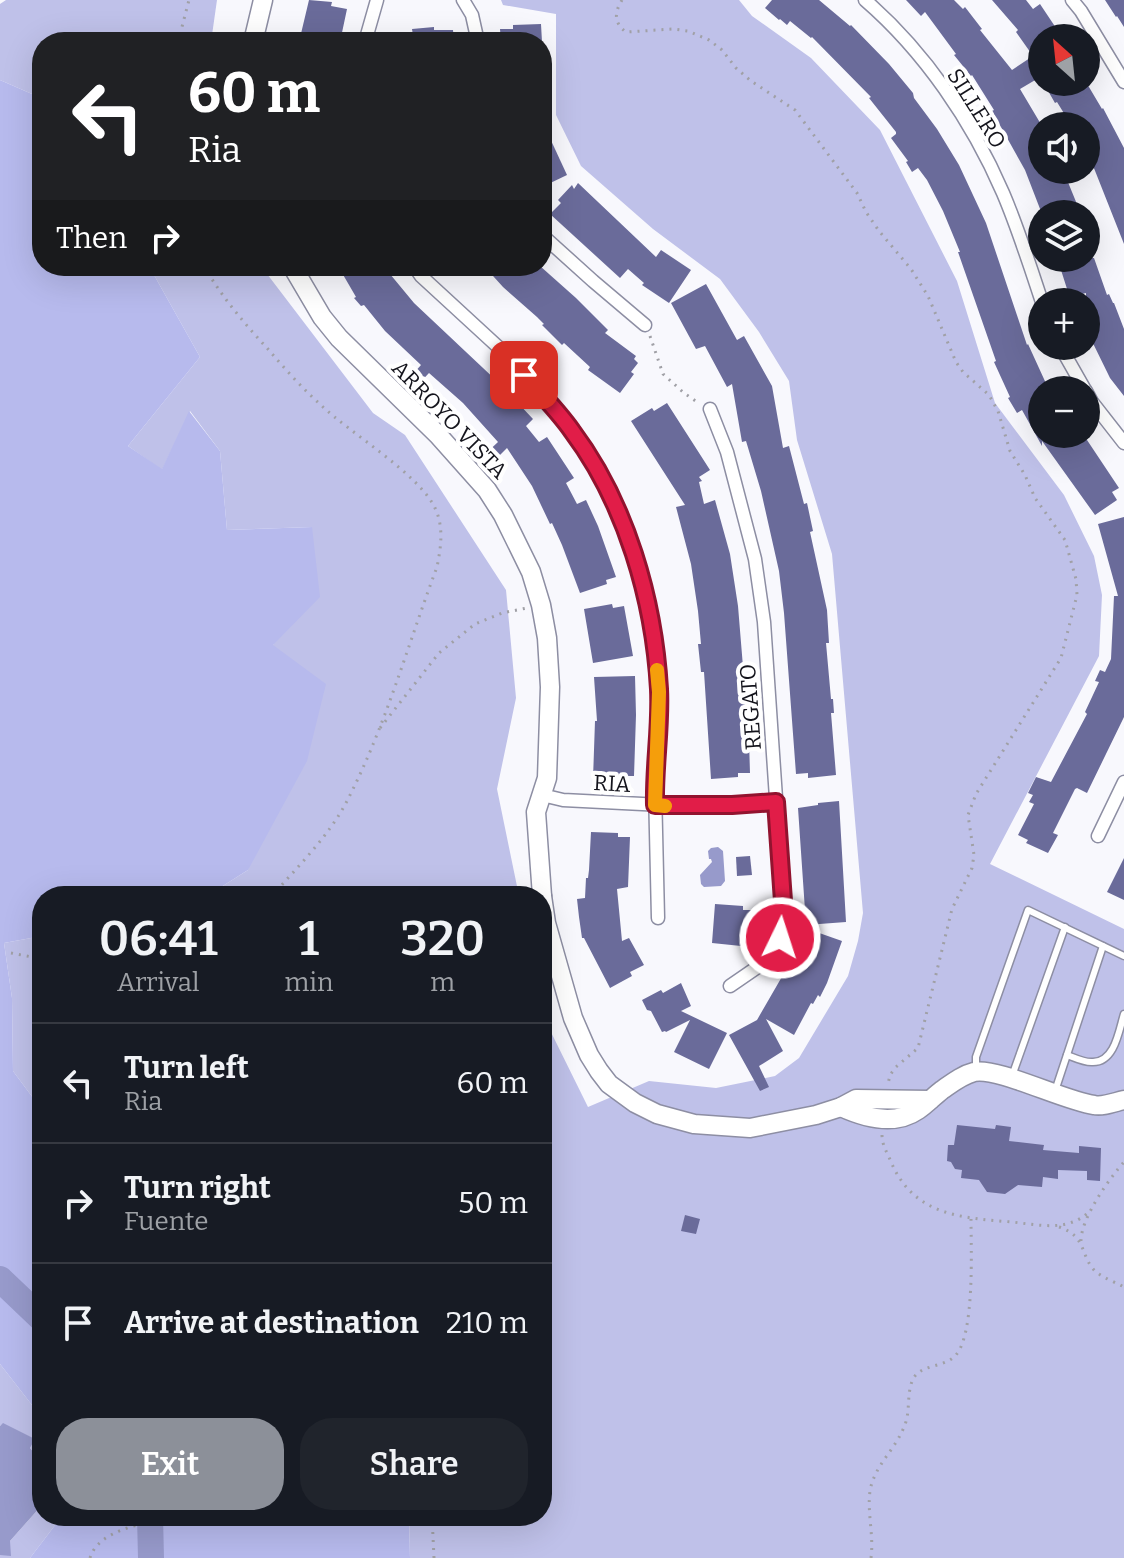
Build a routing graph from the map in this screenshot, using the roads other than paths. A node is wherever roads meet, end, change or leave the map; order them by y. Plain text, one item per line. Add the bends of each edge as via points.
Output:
1 (263, 0) edge
2 (377, 0) edge
3 (463, 0) edge
4 (865, 0) edge
5 (1072, 0) edge
6 (255, 32) edge
7 (368, 32) edge
8 (476, 32) edge
9 (1124, 82) edge
10 (552, 244) edge
11 (298, 276) edge
12 (421, 276) edge
13 (1037, 288) edge
14 (645, 325) road end
15 (710, 409) road end
16 (1100, 412) edge
17 (1124, 443) edge
18 (1124, 782) edge
19 (776, 802) junction
20 (539, 803) junction
21 (655, 805) junction
22 (1098, 836) dead end
23 (542, 886) edge
24 (658, 918) dead end
25 (1065, 927) junction
26 (552, 944) edge
27 (1103, 946) junction
28 (1124, 956) edge
29 (730, 986) dead end
30 (1124, 1014) edge
31 (1067, 1055) junction
32 (976, 1071) junction
33 (1011, 1079) junction
34 (1054, 1094) junction
35 (930, 1100) junction
36 (1124, 1100) edge
37 (841, 1107) junction

1 - 6 street
2 - 7 street
3 - 8 street
4 - 13 street, SILLERO via 909,45 975,136 1003,194
5 - 9 street
10 - 14 street
11 - 20 street, ARROYO VISTA via 339,338 487,490 521,548 547,638 547,778
12 - 21 street via 508,356 573,431 626,529 655,641
15 - 19 street, REGATO via 755,559
16 - 17 street
18 - 22 street
19 - 21 street, RIA
19 - 29 street, REGATO via 783,901 780,938 762,964
20 - 21 street, RIA
20 - 23 street, ARROYO VISTA
21 - 24 street
25 - 27 lane
25 - 32 lane via 1028,910 976,1057
25 - 33 lane
26 - 37 street, ARROYO VISTA via 589,1055 627,1099 694,1124 750,1128
27 - 28 lane
27 - 31 lane
30 - 31 lane via 1103,1060 1095,1063
31 - 34 lane
32 - 33 street
32 - 35 street
33 - 34 street
34 - 36 street via 1096,1106
35 - 37 street, ARROYO VISTA via 856,1099
35 - 37 street via 917,1111 882,1120

